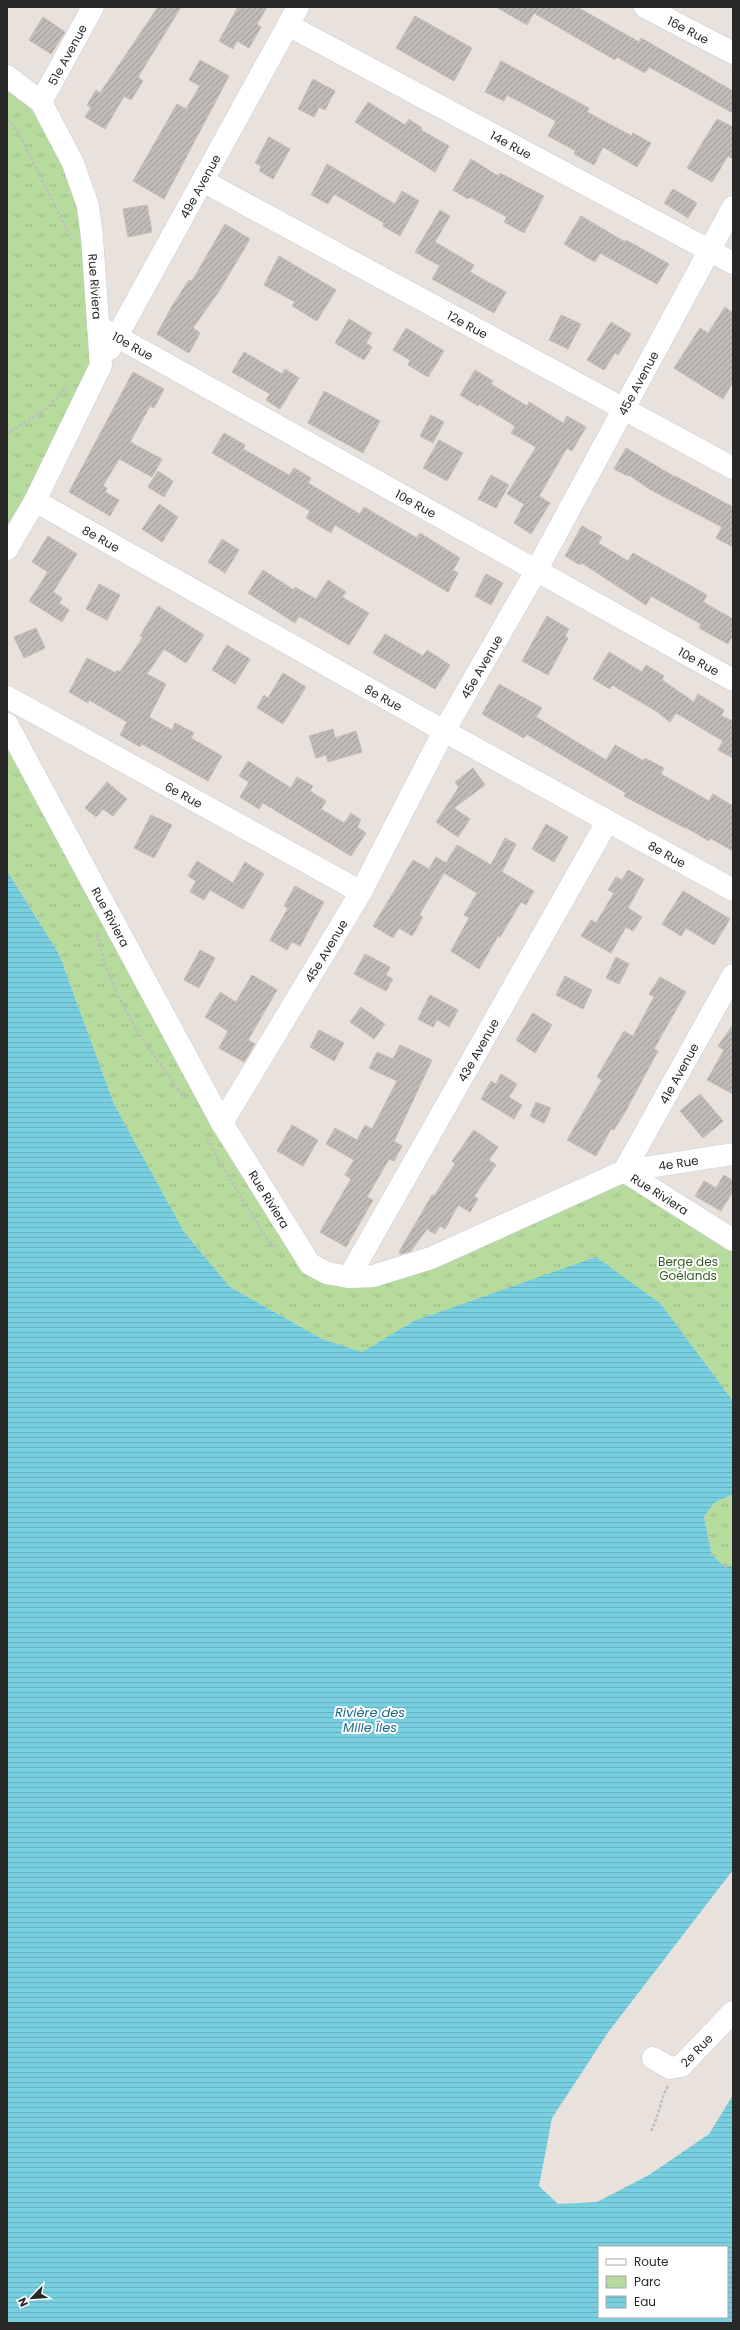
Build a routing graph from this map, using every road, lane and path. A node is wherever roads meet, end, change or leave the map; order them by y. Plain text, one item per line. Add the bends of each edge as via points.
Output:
1 (93, 7) edge
2 (645, 7) edge
3 (293, 16) edge
4 (733, 53) edge
5 (7, 76) edge
6 (41, 102) junction
7 (7, 120) edge
8 (202, 181) junction
9 (733, 207) edge
10 (74, 244) dead end
11 (710, 250) junction
12 (733, 263) edge
13 (107, 332) junction
14 (70, 383) dead end
15 (623, 408) junction
16 (7, 434) edge
17 (733, 468) edge
18 (35, 501) junction
19 (7, 549) edge
20 (536, 571) junction
21 (733, 680) edge
22 (7, 697) edge
23 (7, 724) edge
24 (444, 731) junction
25 (607, 822) junction
26 (733, 890) edge
27 (361, 892) junction
28 (733, 975) edge
29 (222, 1122) junction
30 (733, 1154) edge
31 (624, 1172) junction
32 (733, 1240) edge
33 (349, 1277) junction
34 (733, 2012) edge
35 (662, 2063) joint
36 (651, 2131) dead end

1 - 6 street, 51e Avenue
2 - 4 street, 16e Rue
3 - 8 street, 49e Avenue
3 - 11 street, 14e Rue
5 - 6 street, Rue Riviera
6 - 13 street, Rue Riviera via 73,163 88,206
7 - 10 path via 16,128
8 - 13 street, 49e Avenue
8 - 15 street, 12e Rue
9 - 11 street, 45e Avenue
11 - 12 street, 14e Rue
11 - 15 street, 45e Avenue
13 - 18 street, Rue Riviera via 101,365
13 - 20 street, 10e Rue
14 - 16 path via 44,410
15 - 17 street, 12e Rue
15 - 20 street, 45e Avenue
18 - 19 street, Rue Riviera
18 - 24 street, 8e Rue
20 - 21 street, 10e Rue
20 - 24 street, 45e Avenue
22 - 27 street, 6e Rue
23 - 29 street, Rue Riviera
24 - 25 street, 8e Rue
24 - 27 street, 45e Avenue
25 - 26 street, 8e Rue
25 - 33 street, 43e Avenue
27 - 29 street, 45e Avenue
28 - 31 street, 41e Avenue
29 - 33 street, Rue Riviera via 310,1264 327,1273
30 - 31 street, 4e Rue
31 - 32 street, Rue Riviera
31 - 33 street, Rue Riviera via 431,1258 373,1276
34 - 35 street, 2e Rue via 686,2062 676,2068
35 - 36 path via 671,2081

